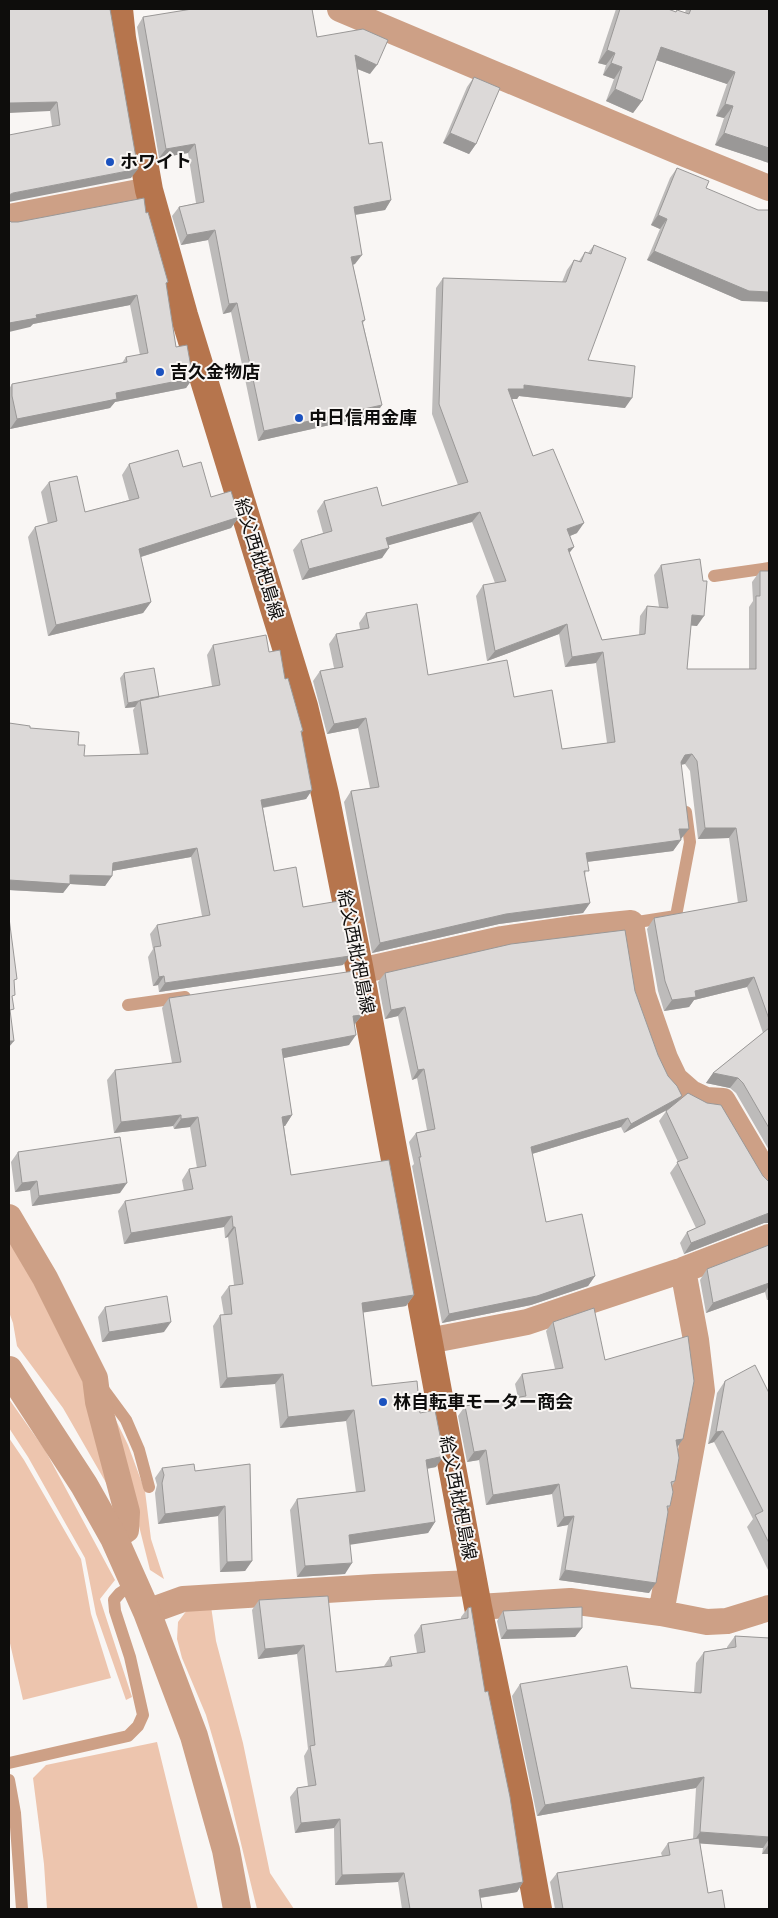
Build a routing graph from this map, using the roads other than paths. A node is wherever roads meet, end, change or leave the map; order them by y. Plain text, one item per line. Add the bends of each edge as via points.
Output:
1 (119, 9) edge
2 (340, 9) edge
3 (769, 188) edge
4 (149, 190) junction
5 (9, 217) edge
6 (769, 568) edge
7 (714, 576) dead end
8 (685, 798) edge
9 (631, 923) junction
10 (355, 972) junction
11 (196, 995) edge
12 (128, 1005) dead end
13 (769, 1179) edge
14 (9, 1217) edge
15 (769, 1237) edge
16 (683, 1270) junction
17 (428, 1341) junction
18 (9, 1370) edge
19 (95, 1378) junction
20 (149, 1487) dead end
21 (114, 1538) junction
22 (134, 1584) junction
23 (476, 1595) junction
24 (769, 1608) edge
25 (147, 1612) junction
26 (661, 1613) junction
27 (9, 1763) edge
28 (9, 1780) edge
29 (14, 1851) edge
30 (22, 1909) edge
31 (237, 1909) edge
32 (538, 1909) edge

1 - 4 main road, 給父西枇杷島線
2 - 3 street
4 - 5 street
4 - 10 main road, 給父西枇杷島線 via 304,706 336,846
6 - 7 lane
8 - 9 lane via 690,842 676,916
9 - 10 street via 502,938
9 - 13 street via 642,995 675,1079 691,1093 706,1100 723,1101
10 - 17 main road, 給父西枇杷島線
11 - 12 lane
14 - 19 street via 45,1278
15 - 16 street
16 - 17 street via 527,1322
16 - 26 street via 702,1391
17 - 23 main road, 給父西枇杷島線
18 - 21 street via 84,1485
19 - 20 lane via 126,1420 139,1450
19 - 21 street via 98,1402 127,1512 126,1530
21 - 22 street
22 - 25 street
22 - 27 lane via 114,1600 143,1714 138,1726 128,1736
23 - 25 street via 375,1587 183,1599
23 - 26 street via 570,1600
23 - 32 main road, 給父西枇杷島線
24 - 26 street via 727,1621 708,1622
25 - 31 street via 194,1736 226,1850
28 - 29 lane via 15,1813
29 - 30 lane

